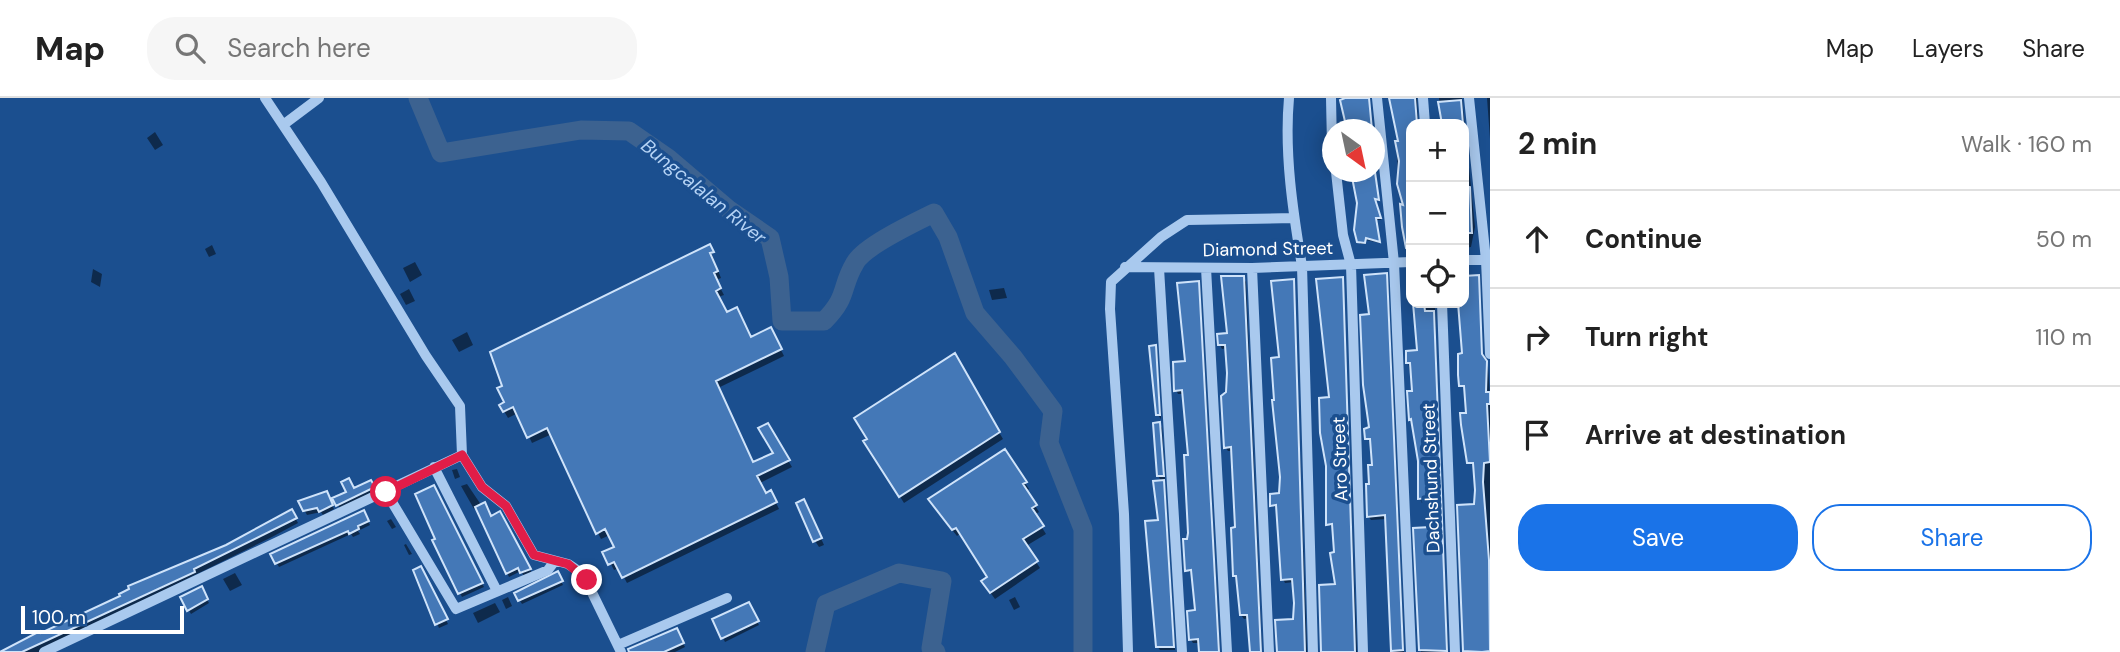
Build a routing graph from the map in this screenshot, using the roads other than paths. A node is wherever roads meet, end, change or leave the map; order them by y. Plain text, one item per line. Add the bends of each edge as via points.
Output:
1 (265, 98) edge
2 (319, 98) edge
3 (1289, 98) edge
4 (1331, 98) edge
5 (1377, 98) edge
6 (1423, 98) edge
7 (1469, 98) edge
8 (1331, 119) edge
9 (1425, 119) edge
10 (283, 125) junction
11 (1337, 182) edge
12 (1294, 218) junction
13 (1469, 260) edge
14 (1488, 260) edge
15 (1394, 262) junction
16 (1406, 262) edge
17 (1351, 265) junction
18 (1302, 266) junction
19 (1125, 267) junction
20 (1160, 268) junction
21 (1206, 268) junction
22 (1252, 268) junction
23 (1442, 308) edge
24 (1490, 354) edge
25 (462, 455) junction
26 (434, 467) junction
27 (386, 492) junction
28 (554, 562) junction
29 (497, 591) junction
30 (727, 598) dead end
31 (619, 648) edge
32 (44, 652) edge
33 (1128, 652) edge
34 (1182, 652) edge
35 (1227, 652) edge
36 (1269, 652) edge
37 (1313, 652) edge
38 (1363, 652) edge
39 (1411, 652) edge
40 (1455, 652) edge

1 - 10 street
2 - 10 street
3 - 12 street
4 - 8 street
5 - 15 street
6 - 9 street
7 - 14 street
10 - 25 street via 460,406
11 - 17 street, Aro Street
12 - 18 street
12 - 19 street via 1187,220
13 - 14 street
14 - 24 street
15 - 16 street, Diamond Street
15 - 17 street, Diamond Street
15 - 39 street
17 - 18 street, Diamond Street
17 - 38 street, Aro Street
18 - 22 street, Diamond Street
18 - 37 street
19 - 20 street, Diamond Street
19 - 33 street via 1111,282 1110,309
20 - 21 street, Diamond Street
20 - 34 street
21 - 22 street, Diamond Street
21 - 35 street
22 - 36 street
23 - 40 street, Dachshund Street
25 - 26 street
25 - 28 street via 482,487 506,506 534,555
26 - 27 street
26 - 29 street
27 - 29 street via 453,607 461,608
27 - 32 street
28 - 29 street via 548,570
28 - 31 street via 575,568 587,580
30 - 31 street

